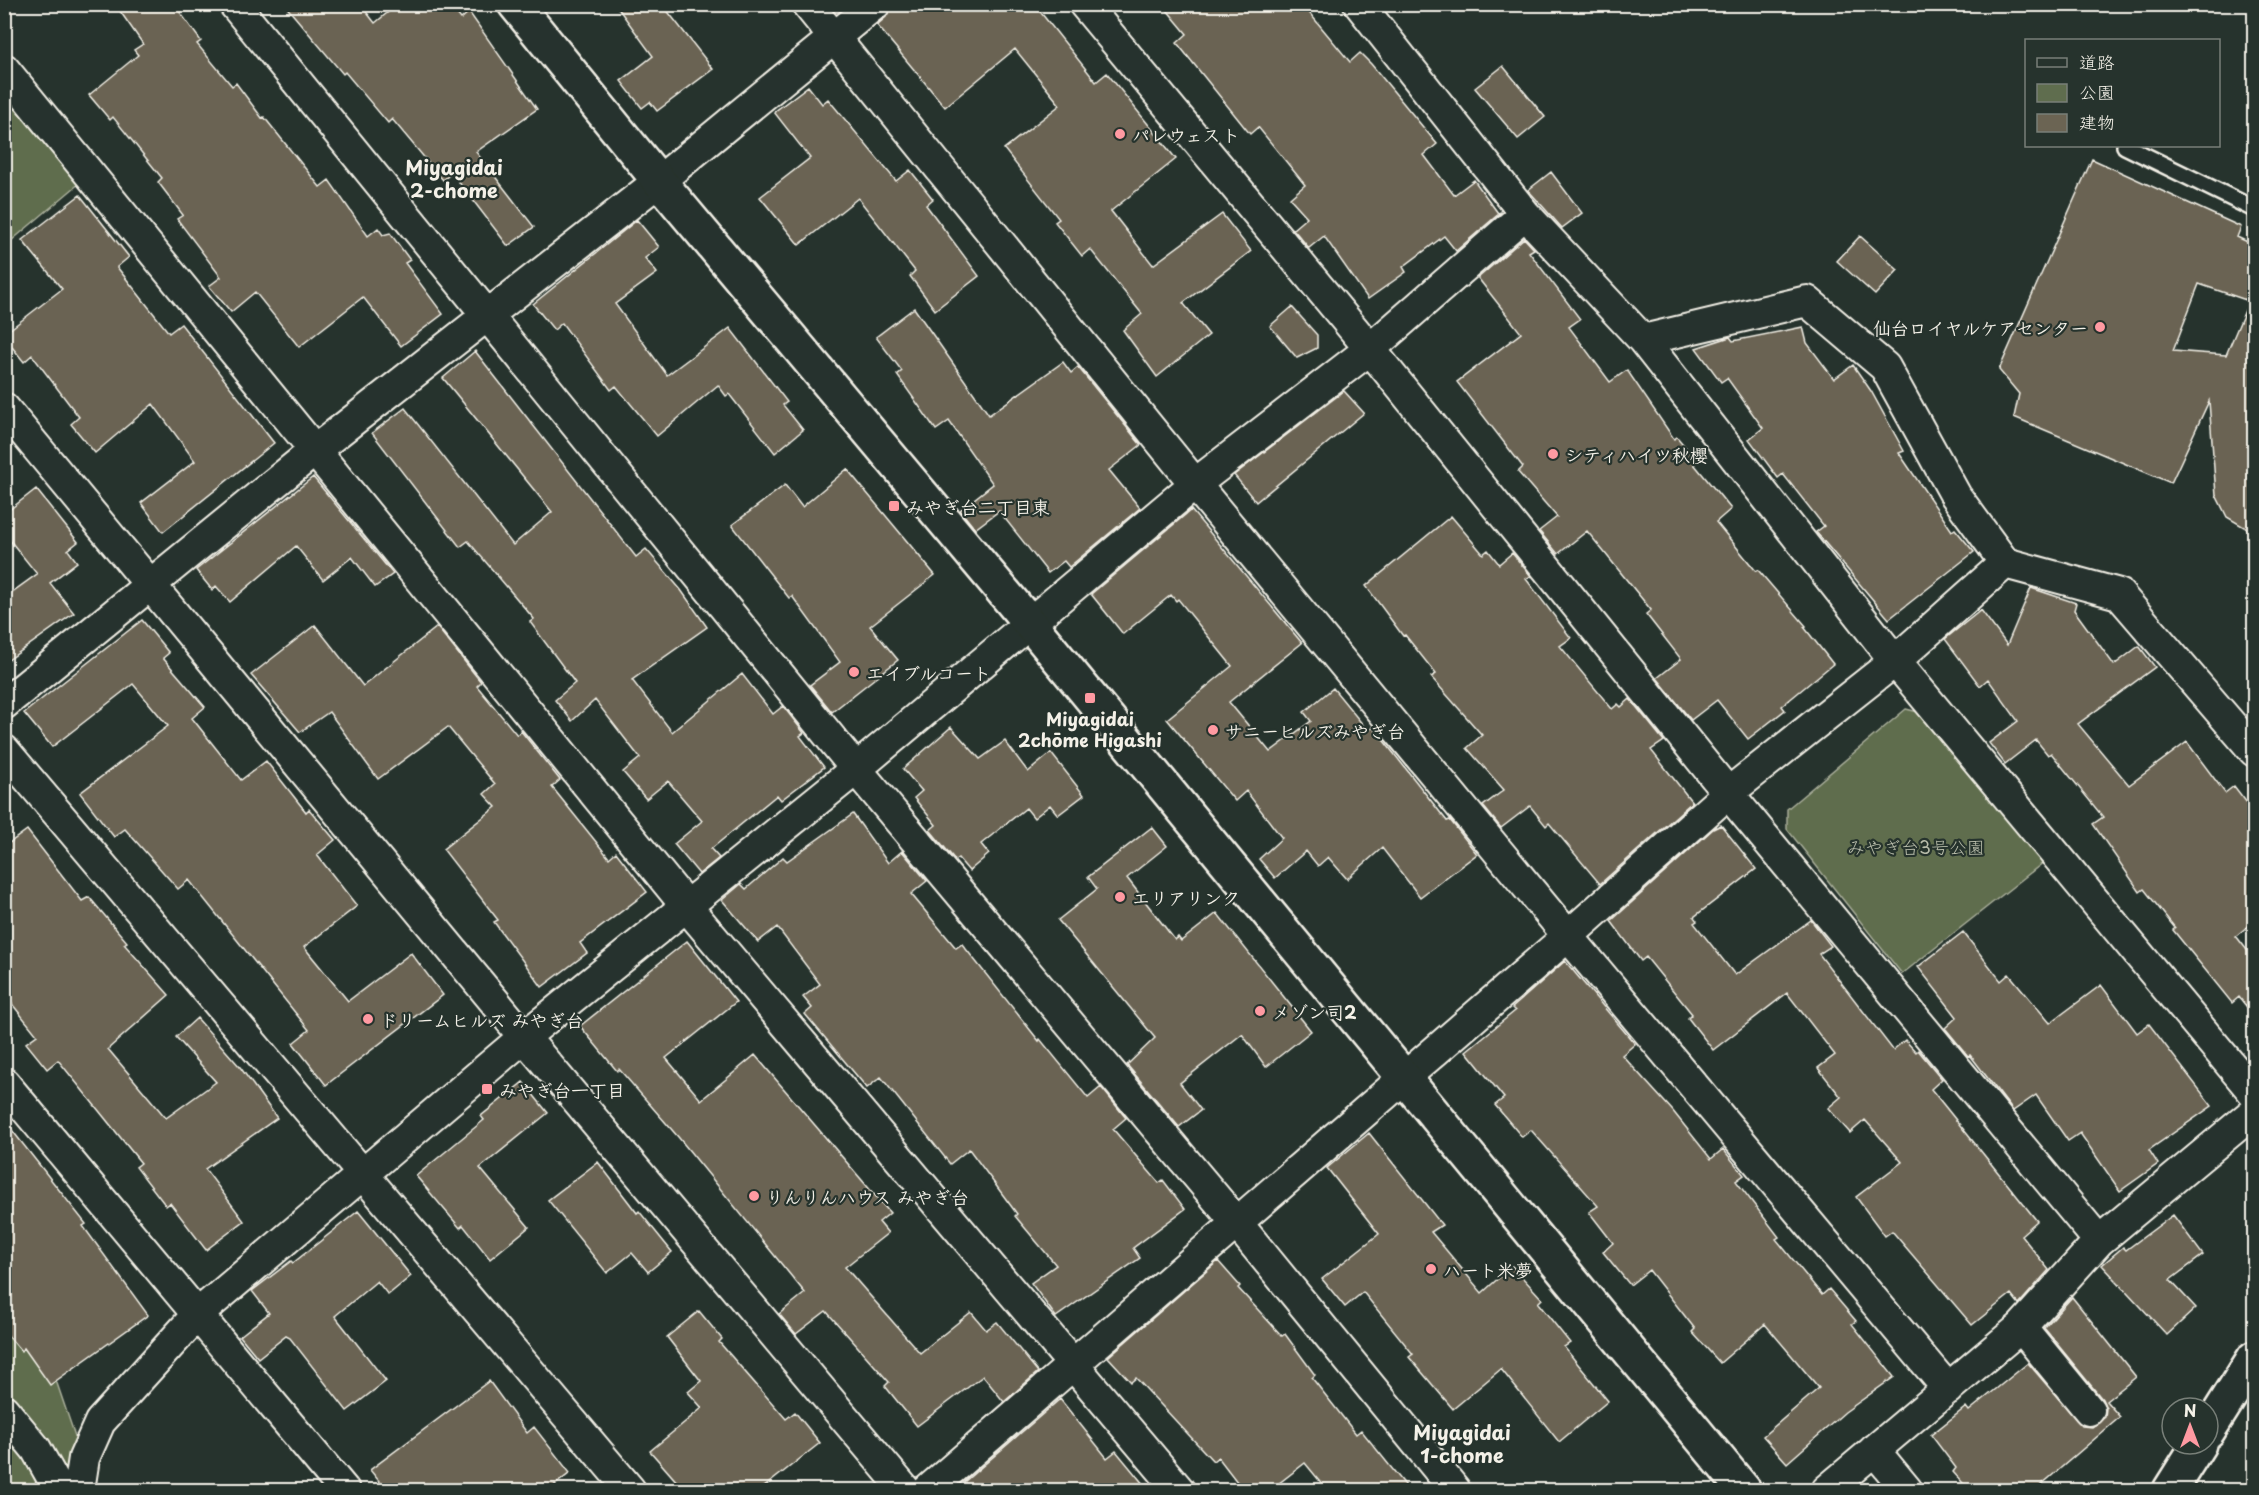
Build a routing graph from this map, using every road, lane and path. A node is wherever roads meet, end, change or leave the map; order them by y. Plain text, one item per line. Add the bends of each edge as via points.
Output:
1 (234, 4) edge
2 (515, 4) edge
3 (807, 4) edge
4 (875, 4) edge
5 (1084, 4) edge
6 (1359, 4) edge
7 (835, 38) junction
8 (4, 69) edge
9 (2127, 147) edge
10 (659, 181) junction
11 (2254, 209) edge
12 (1525, 214) junction
13 (487, 316) junction
14 (1643, 340) junction
15 (1370, 349) junction
16 (4, 408) edge
17 (314, 451) junction
18 (1195, 484) junction
19 (2005, 563) junction
20 (151, 585) junction
21 (1030, 625) junction
22 (1895, 661) junction
23 (4, 704) edge
24 (4, 750) edge
25 (2254, 751) edge
26 (856, 769) junction
27 (1728, 793) junction
28 (687, 907) junction
29 (1568, 936) junction
30 (524, 1037) junction
31 (1403, 1077) junction
32 (4, 1083) edge
33 (2254, 1093) edge
34 (2254, 1112) edge
35 (361, 1174) junction
36 (1236, 1222) junction
37 (2099, 1241) junction
38 (197, 1315) junction
39 (2021, 1327) junction
40 (2254, 1358) edge
41 (1075, 1366) junction
42 (1948, 1389) junction
43 (4, 1410) edge
44 (2090, 1410) dead end
45 (2220, 1412) edge
46 (1874, 1450) junction
47 (2191, 1456) edge
48 (59, 1491) edge
49 (79, 1491) edge
50 (344, 1491) edge
51 (630, 1491) edge
52 (904, 1491) edge
53 (928, 1491) edge
54 (1179, 1491) edge
55 (1455, 1491) edge
56 (1744, 1491) edge
57 (1827, 1491) edge
58 (1907, 1491) edge
59 (2169, 1491) edge

1 - 13 street
2 - 10 main road
3 - 7 street
4 - 7 street
5 - 15 street
6 - 12 street
7 - 10 street
7 - 18 street
8 - 17 street
9 - 11 lane
10 - 13 street
10 - 21 main road
12 - 14 street
12 - 15 street
13 - 17 street
13 - 26 street
14 - 19 street via 1807,301 1885,367 1956,496
14 - 22 street
15 - 18 street
15 - 27 street
16 - 20 street
17 - 20 street
17 - 28 street
18 - 21 street
18 - 29 street
19 - 22 street
19 - 25 street via 2119,594
20 - 23 street
20 - 30 street
21 - 26 street
21 - 31 main road
22 - 27 street
22 - 33 street
24 - 35 street
26 - 28 street
26 - 36 street
27 - 29 street
27 - 37 street
28 - 30 street
28 - 41 street
29 - 31 street
29 - 42 street
30 - 35 street
30 - 52 street
31 - 36 street
31 - 56 main road
32 - 38 street
34 - 37 street
35 - 38 street
35 - 51 street
36 - 41 street
36 - 55 street
37 - 39 street
38 - 49 street via 99,1422 84,1458
38 - 50 street
39 - 42 street
39 - 44 street
40 - 45 main road
41 - 53 street
41 - 54 street
42 - 46 street
43 - 48 street via 36,1449
46 - 57 street
46 - 58 street
47 - 59 main road

